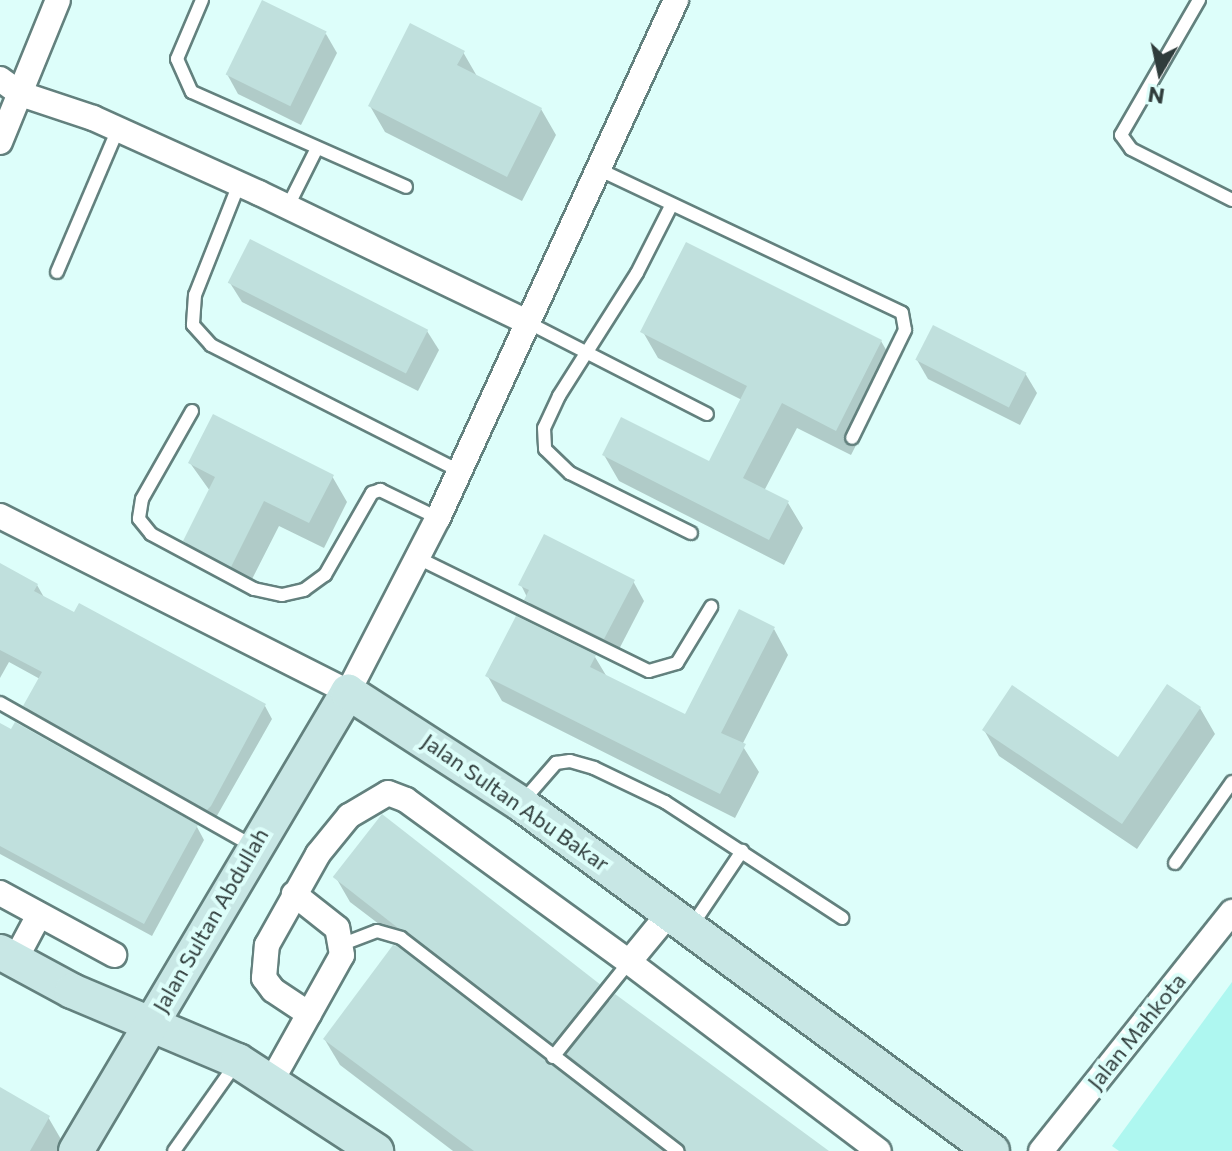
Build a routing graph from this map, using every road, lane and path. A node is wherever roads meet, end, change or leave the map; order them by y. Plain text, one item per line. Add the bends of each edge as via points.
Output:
1 (58, 0) edge
2 (202, 0) edge
3 (676, 0) edge
4 (1193, 2) edge
5 (0, 79) edge
6 (21, 94) junction
7 (118, 129) junction
8 (0, 142) edge
9 (316, 150) junction
10 (598, 169) junction
11 (239, 184) junction
12 (406, 187) dead end
13 (1232, 200) edge
14 (288, 206) junction
15 (671, 206) junction
16 (57, 272) dead end
17 (527, 322) junction
18 (588, 351) junction
19 (192, 411) dead end
20 (707, 414) dead end
21 (852, 438) dead end
22 (459, 471) junction
23 (0, 516) edge
24 (438, 518) junction
25 (691, 533) dead end
26 (418, 558) junction
27 (711, 607) dead end
28 (348, 692) junction
29 (0, 703) edge
30 (1232, 782) edge
31 (521, 804) junction
32 (253, 846) junction
33 (742, 851) junction
34 (1175, 863) dead end
35 (0, 893) edge
36 (294, 894) junction
37 (1232, 912) edge
38 (39, 915) junction
39 (842, 918) dead end
40 (680, 919) junction
41 (343, 944) junction
42 (114, 955) dead end
43 (7, 956) edge
44 (629, 962) junction
45 (309, 1014) junction
46 (150, 1022) junction
47 (553, 1057) junction
48 (238, 1061) junction
49 (271, 1082) junction
50 (76, 1151) edge
51 (174, 1151) edge
52 (376, 1151) edge
53 (678, 1151) edge
54 (879, 1151) edge
55 (992, 1151) edge
56 (1041, 1151) edge

1 - 6 street
2 - 9 lane via 177,59 192,92
3 - 10 street
4 - 13 lane via 1121,135 1131,149
5 - 6 street
6 - 7 street
6 - 8 street
7 - 11 street
7 - 16 lane
9 - 12 lane
9 - 14 lane
10 - 15 lane
10 - 17 street
11 - 14 street
11 - 22 lane via 195,295 193,325 211,345
14 - 17 street
15 - 18 lane
15 - 21 lane via 794,265 852,285 902,313 902,338
17 - 18 lane
17 - 22 street
18 - 20 lane
18 - 25 lane via 544,428 545,449 570,473
19 - 24 lane via 142,499 139,519 151,534 254,589 282,595 304,590 325,575 372,493 380,490
22 - 24 street
23 - 28 street, Jalan Sultan Abu Bakar
24 - 26 street
26 - 27 lane via 649,671 677,663
26 - 28 street
28 - 31 street, Jalan Sultan Abu Bakar
28 - 32 street, Jalan Sultan Abdullah
29 - 32 lane
30 - 34 lane
31 - 33 lane via 556,763 570,761 665,802
31 - 40 street, Jalan Sultan Abu Bakar
32 - 46 street, Jalan Sultan Abdullah
33 - 39 lane
33 - 40 lane
35 - 38 street
36 - 41 street via 337,928
36 - 44 street via 349,816 388,793 406,800
36 - 45 street via 262,964 273,990
37 - 56 street, Jalan Mahkota
38 - 42 street
38 - 43 street
40 - 44 street
40 - 55 street, Jalan Sultan Abu Bakar
41 - 45 street
41 - 47 lane via 377,931 401,938
43 - 46 street via 72,991
44 - 47 lane
44 - 54 street
45 - 49 street
46 - 48 street
46 - 50 street, Jalan Sultan Abdullah
47 - 53 lane
48 - 49 street
48 - 51 lane
49 - 52 street

